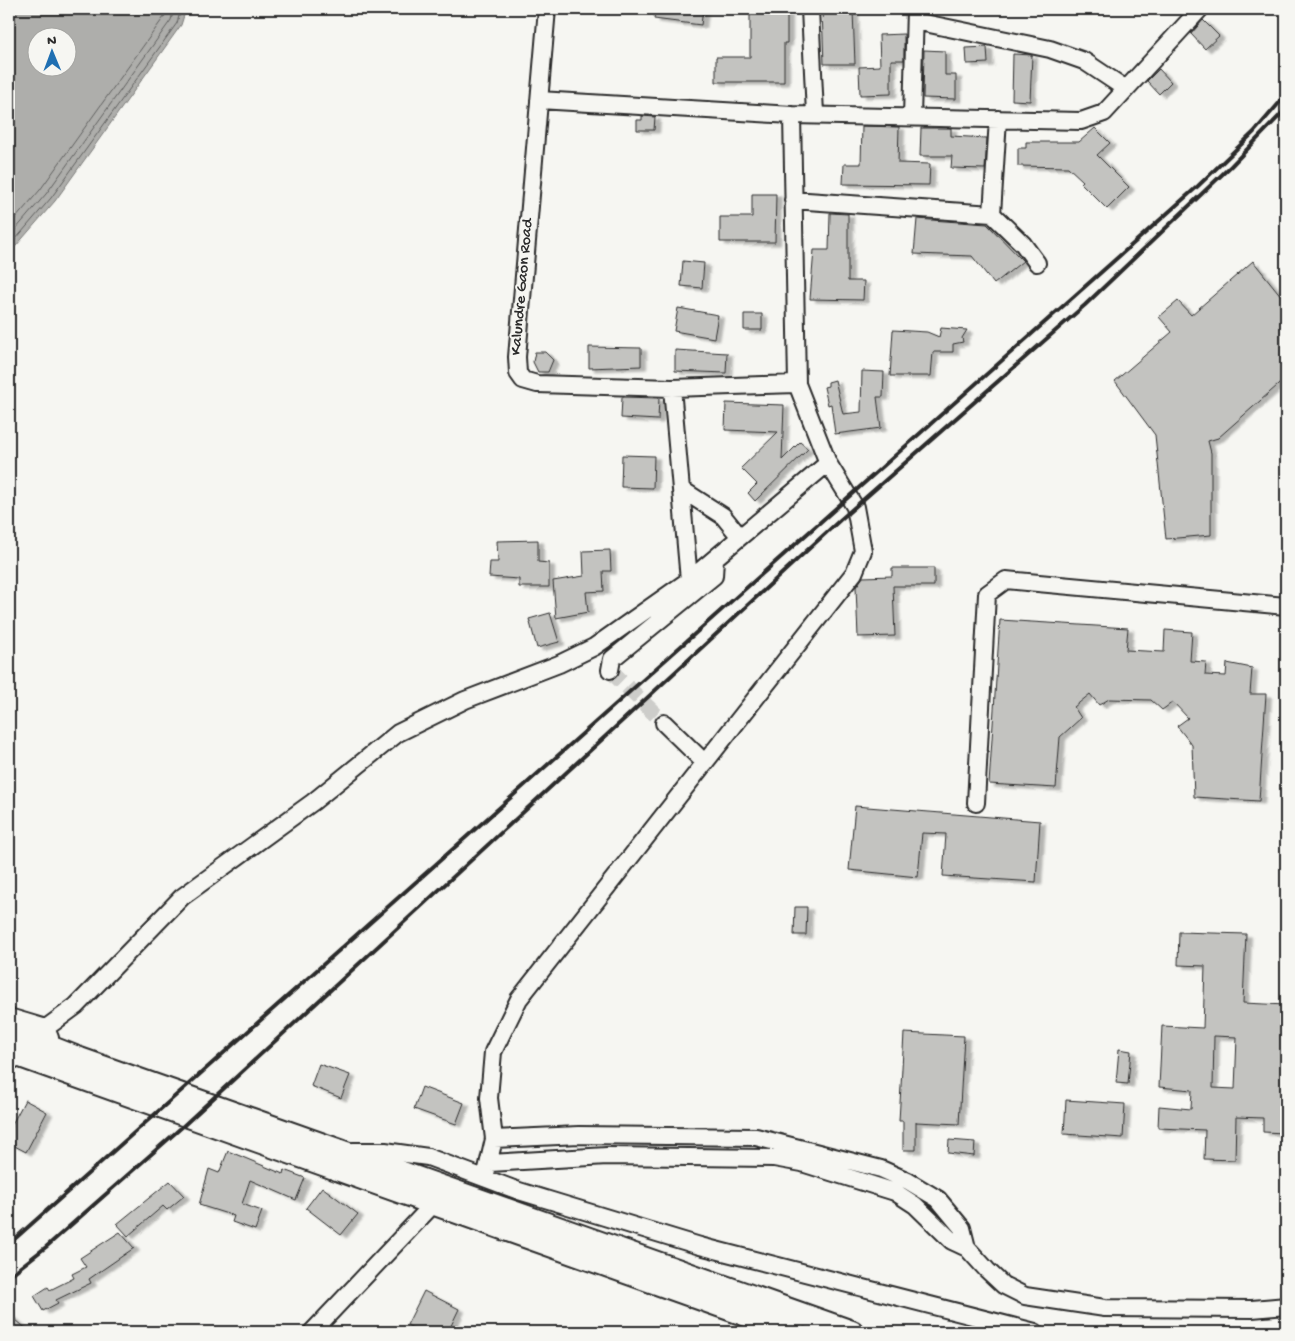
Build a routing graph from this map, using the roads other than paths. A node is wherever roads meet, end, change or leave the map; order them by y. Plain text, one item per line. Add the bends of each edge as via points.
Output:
1 (547, 9) edge
2 (810, 9) edge
3 (1200, 9) edge
4 (915, 15) edge
5 (1126, 90) junction
6 (539, 100) junction
7 (815, 114) junction
8 (792, 115) junction
9 (912, 117) junction
10 (998, 119) junction
11 (793, 200) junction
12 (992, 214) junction
13 (1037, 264) dead end
14 (797, 384) junction
15 (672, 388) junction
16 (828, 463) junction
17 (681, 489) junction
18 (740, 537) junction
19 (715, 559) junction
20 (689, 580) junction
21 (1286, 606) edge
22 (610, 670) dead end
23 (664, 723) tunnel mouth
24 (705, 763) junction
25 (976, 803) dead end
26 (9, 1017) edge
27 (9, 1031) edge
28 (44, 1045) junction
29 (9, 1052) edge
30 (494, 1140) junction
31 (343, 1152) junction
32 (462, 1170) junction
33 (488, 1170) junction
34 (440, 1196) junction
35 (549, 1200) junction
36 (541, 1222) junction
37 (967, 1248) junction
38 (1286, 1306) edge
39 (312, 1332) edge
40 (794, 1332) edge
41 (852, 1332) edge
42 (1035, 1332) edge

1 - 6 street, Kalundre Gaon Road
2 - 7 street
3 - 5 street
4 - 5 street via 1050,49 1084,61
4 - 9 street
5 - 10 street via 1104,114 1081,121
6 - 8 street
6 - 15 street, Kalundre Gaon Road via 518,373 523,380 537,384
7 - 8 street
7 - 9 street
8 - 11 street
9 - 10 street
10 - 12 street
11 - 12 street
11 - 14 street
12 - 13 street via 1023,244
14 - 15 street, Kalundre Gaon Road
14 - 16 street
15 - 17 street
16 - 18 street
16 - 24 street via 855,507 863,551 854,573
17 - 18 street via 723,516
17 - 20 street
18 - 19 street
19 - 20 street
19 - 22 street via 714,576 612,659
20 - 28 street via 594,647 465,700 398,733 313,802 182,897 76,1006
21 - 25 street via 1006,580 994,587 987,594
23 - 24 street
24 - 30 street via 519,999 493,1052 489,1098
26 - 28 street
27 - 28 highway
28 - 29 highway
28 - 31 highway
28 - 34 highway
30 - 33 street
30 - 37 street via 579,1135 756,1137 881,1169 908,1181 938,1199 962,1228
31 - 32 street via 385,1151 420,1156
31 - 34 highway
32 - 33 street
32 - 34 street
33 - 35 street
33 - 37 street via 608,1156 774,1158 802,1163 895,1192 915,1204 952,1241
34 - 36 highway
34 - 39 street
34 - 40 highway
35 - 36 street
35 - 42 street via 700,1246
36 - 41 highway
37 - 38 street via 1003,1285 1024,1296 1051,1301 1105,1308 1252,1309

